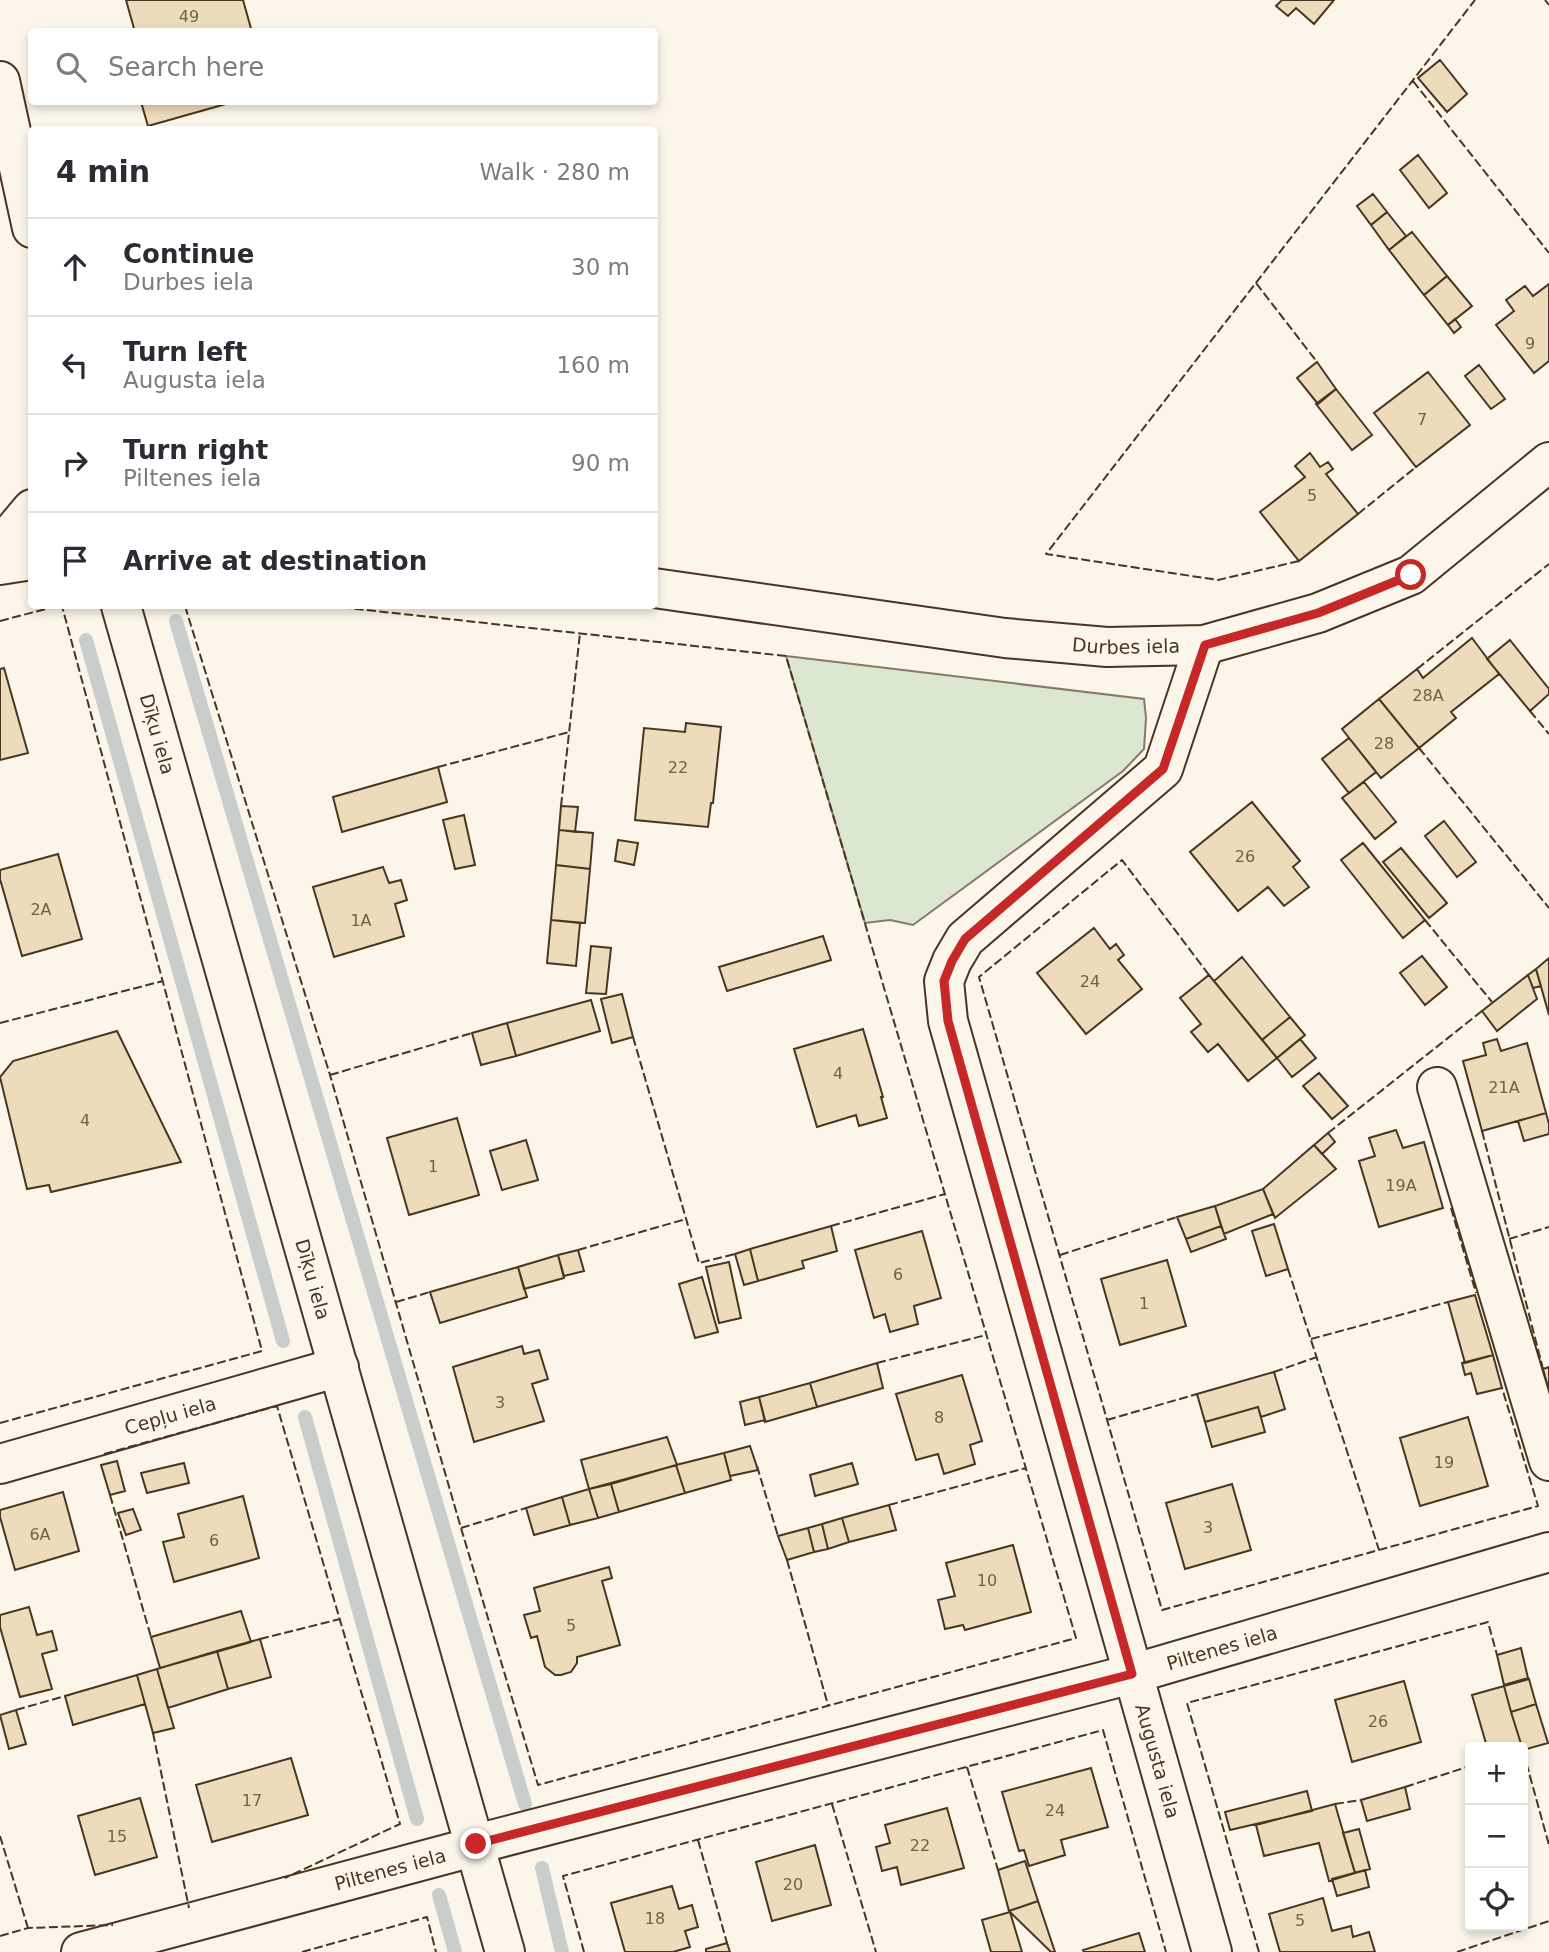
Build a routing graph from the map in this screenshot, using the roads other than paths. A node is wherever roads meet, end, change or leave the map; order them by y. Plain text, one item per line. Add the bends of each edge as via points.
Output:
1 (0, 81) edge
2 (28, 210) edge
3 (1549, 462) edge
4 (28, 514) edge
5 (0, 547) edge
6 (28, 561) edge
7 (0, 565) edge
8 (658, 589) edge
9 (122, 609) edge
10 (1205, 645) junction
11 (1437, 1087) dead end
12 (339, 1367) junction
13 (1549, 1461) edge
14 (0, 1464) edge
15 (1549, 1552) edge
16 (1132, 1674) junction
17 (476, 1844) junction
18 (81, 1952) edge
19 (505, 1952) edge
20 (1212, 1952) edge

1 - 2 street
3 - 10 street, Durbes iela via 1411,575 1318,613
4 - 5 street
6 - 7 street
8 - 10 street, Durbes iela via 1005,638 1107,647
9 - 12 street, Dīķu iela
10 - 16 street, Augusta iela via 1163,769 965,939 944,981 948,1021
11 - 13 street
12 - 14 street, Cepļu iela
12 - 17 street, Dīķu iela
15 - 16 street, Piltenes iela
16 - 17 street, Piltenes iela
16 - 20 street, Augusta iela
17 - 18 street, Piltenes iela
17 - 19 street, Dīķu iela

